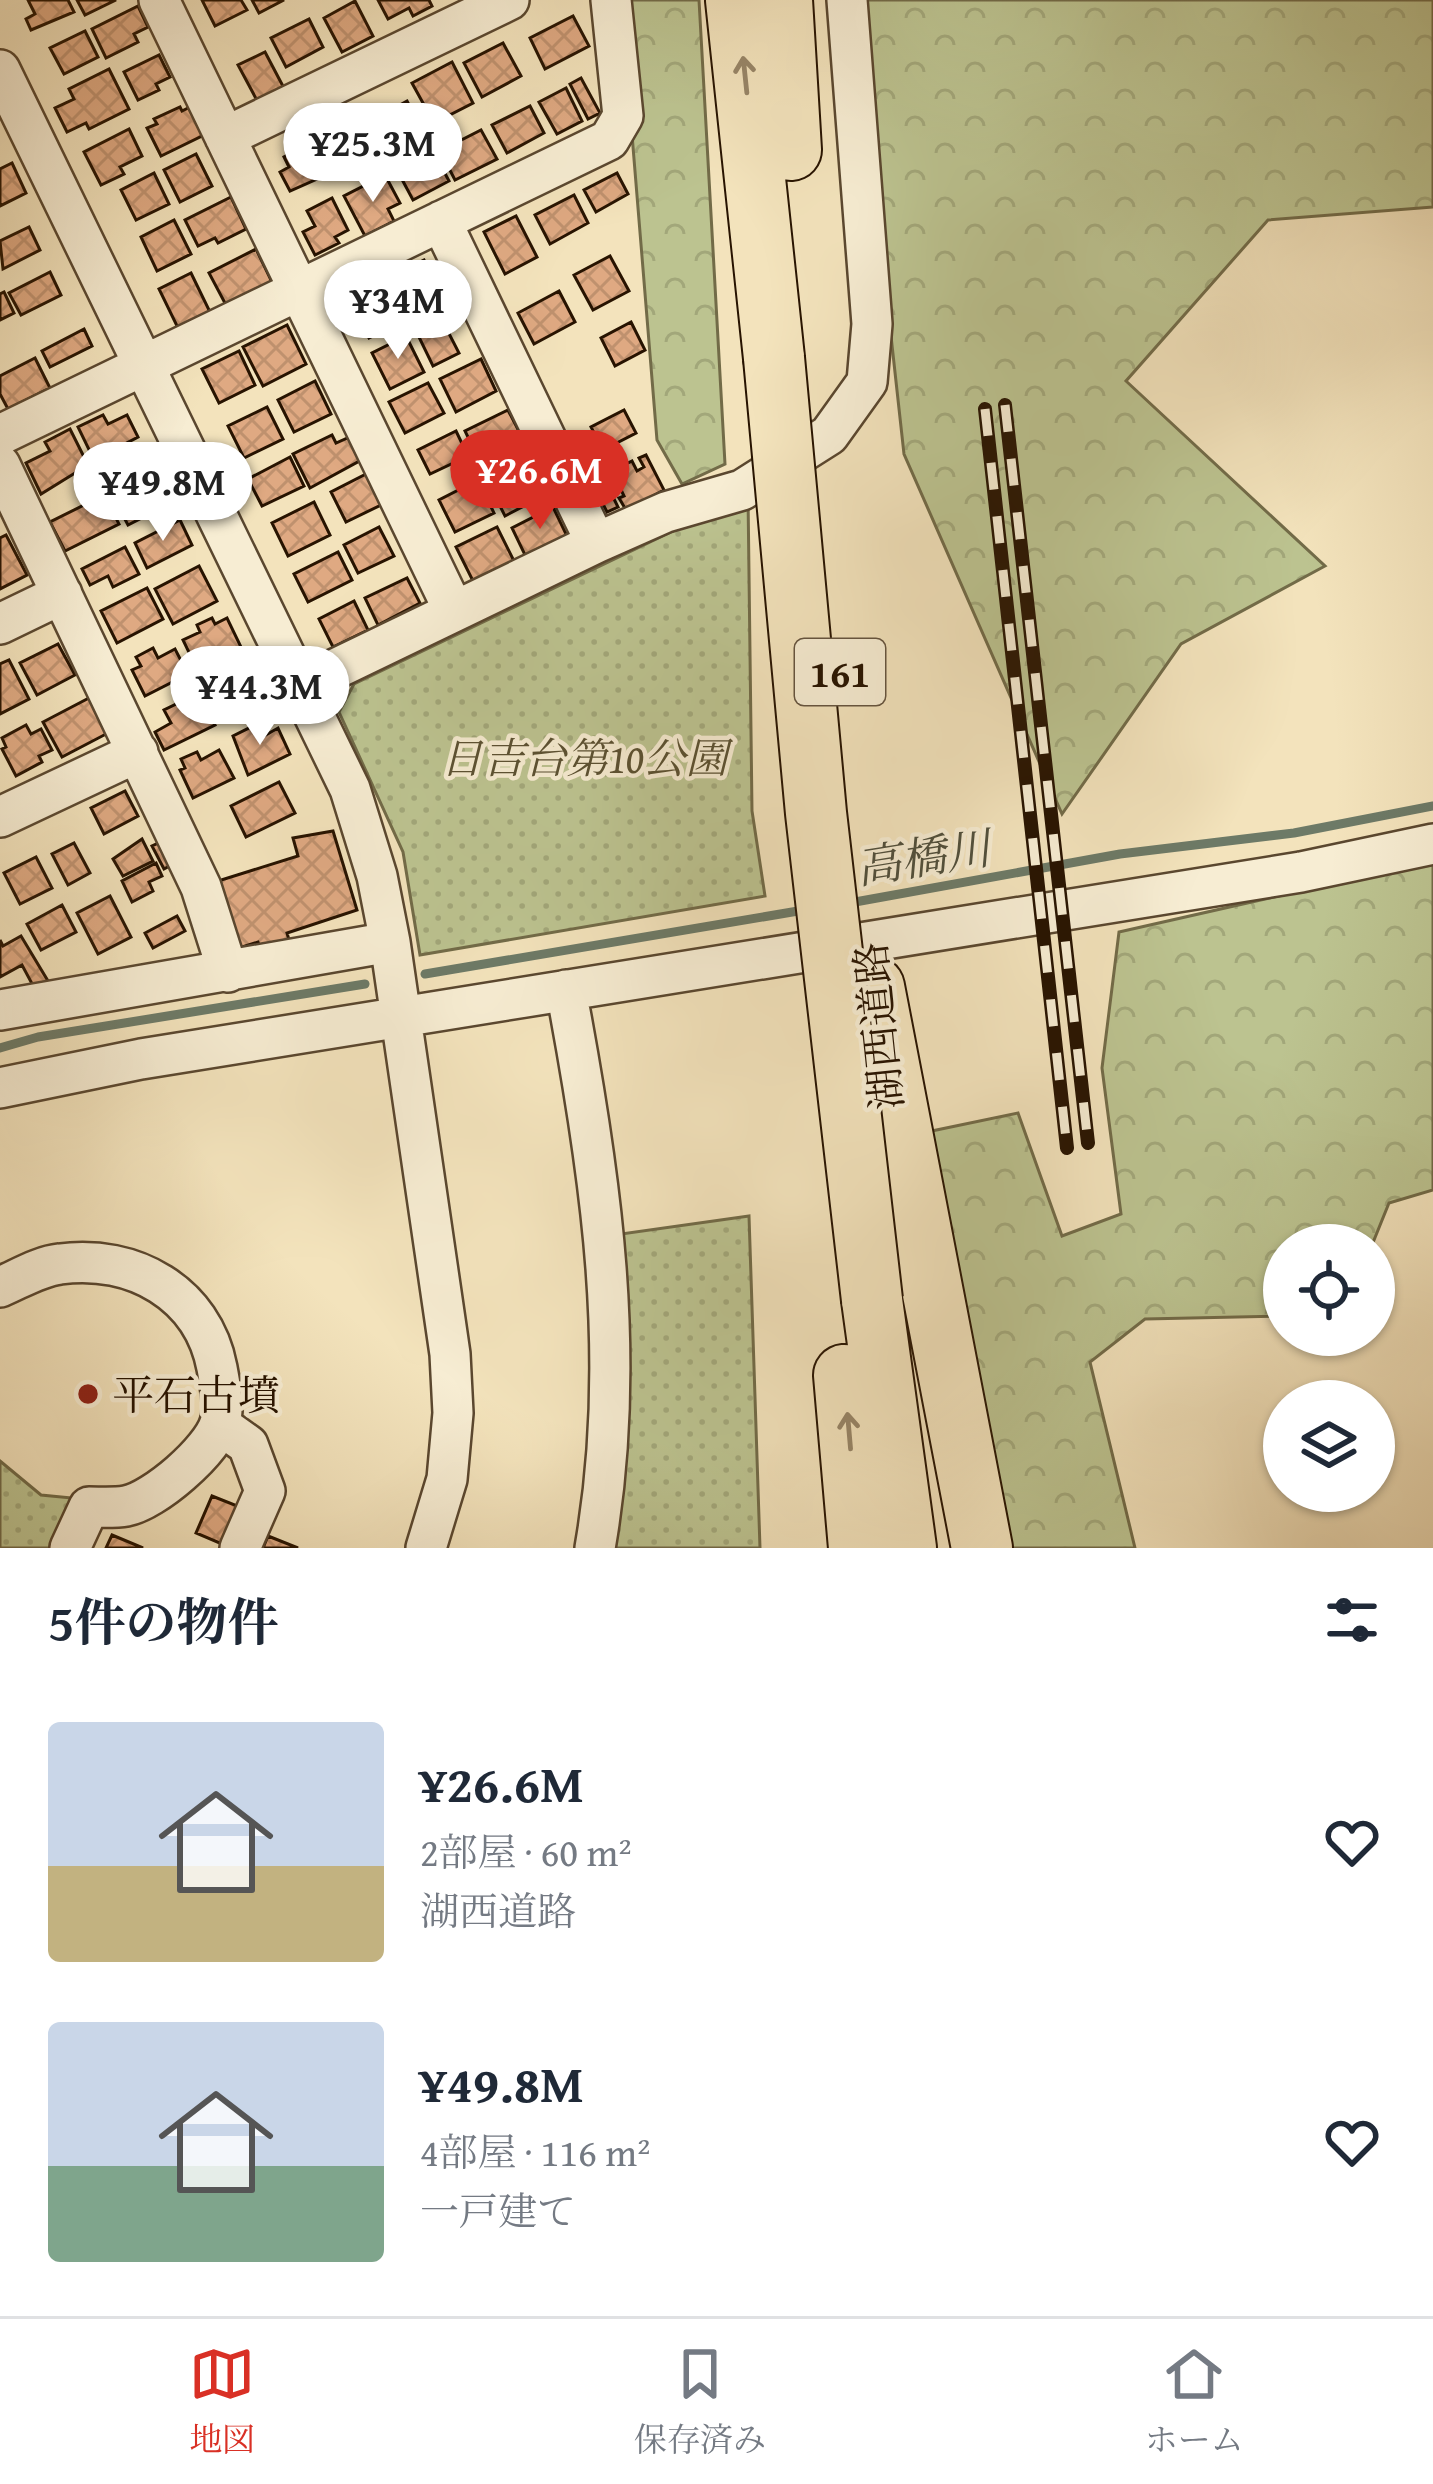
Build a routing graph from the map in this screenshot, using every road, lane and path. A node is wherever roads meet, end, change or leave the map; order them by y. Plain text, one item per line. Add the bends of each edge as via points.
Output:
1 (159, 0) edge
2 (509, 0) edge
3 (610, 0) edge
4 (736, 0) edge
5 (782, 0) edge
6 (847, 0) edge
7 (0, 70) edge
8 (225, 137) junction
9 (441, 221) junction
10 (299, 290) junction
11 (792, 358) junction
12 (144, 365) junction
13 (0, 435) edge
14 (0, 465) edge
15 (596, 543) junction
16 (62, 594) junction
17 (454, 611) junction
18 (0, 624) edge
19 (300, 686) junction
20 (138, 752) junction
21 (0, 818) edge
22 (1433, 844) edge
23 (390, 942) junction
24 (228, 972) junction
25 (566, 990) junction
26 (0, 1010) edge
27 (401, 1018) junction
28 (0, 1088) edge
29 (0, 1287) edge
30 (888, 1299) junction
31 (220, 1425) junction
32 (70, 1548) edge
33 (240, 1548) edge
34 (426, 1548) edge
35 (595, 1548) edge
36 (859, 1548) edge
37 (906, 1548) edge
38 (950, 1548) edge
39 (982, 1548) edge

1 - 8 street
2 - 8 street
3 - 9 street via 623,116 609,140
11 -> 4 highway, 湖西道路 / 161
5 - 11 highway, 湖西道路 / 161
6 - 15 street via 872,324 867,382 830,435 742,490
7 - 12 street
8 - 10 street
9 - 10 street
9 - 15 street
10 - 12 street
10 - 17 street
11 - 30 highway, 湖西道路 / 161 via 874,987
11 - 30 highway, 湖西道路 / 161, bridge via 823,1074
12 - 13 street
12 - 19 street
14 - 16 street
15 - 17 street
16 - 18 street
16 - 20 street
17 - 19 street
19 - 23 street via 350,789
20 - 21 street
20 - 24 street via 201,887
22 - 25 street
23 - 24 street
23 - 27 street
24 - 26 street
25 - 27 street
25 - 35 street via 600,1181 610,1295 612,1410
27 - 28 street
27 - 34 street via 450,1354 447,1479
29 - 31 street via 55,1264 102,1262 153,1277 188,1304 213,1347
36 -> 30 highway
30 - 37 highway
30 - 38 highway
30 - 39 highway
31 - 32 street via 161,1488 129,1506 89,1507
31 - 33 street via 248,1445 265,1491

